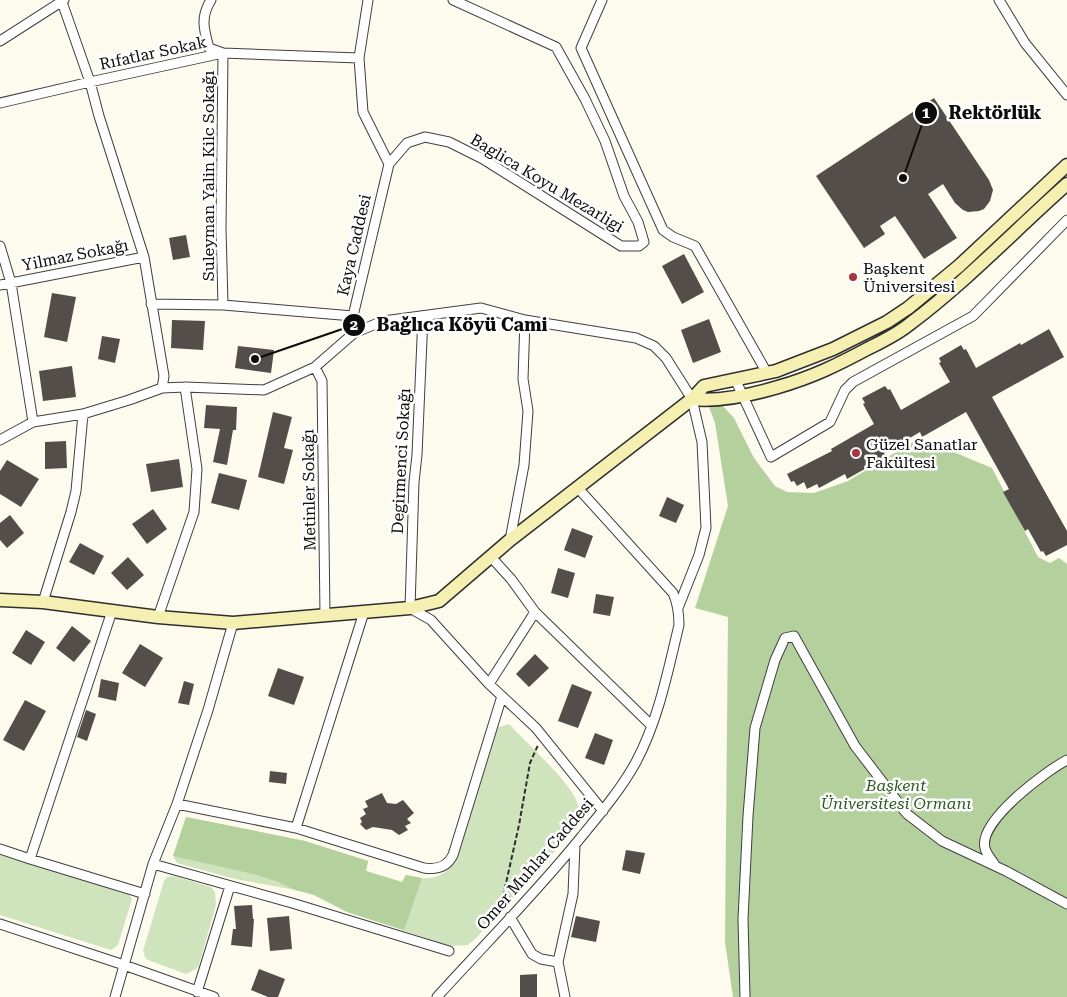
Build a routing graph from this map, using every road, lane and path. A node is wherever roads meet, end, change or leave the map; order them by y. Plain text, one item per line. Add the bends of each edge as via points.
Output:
1 (211, 0) edge
2 (378, 0) edge
3 (454, 0) edge
4 (602, 0) edge
5 (999, 0) edge
6 (63, 1) edge
7 (368, 2) edge
8 (0, 41) edge
9 (223, 53) junction
10 (359, 58) junction
11 (90, 82) junction
12 (1067, 96) edge
13 (0, 103) edge
14 (389, 164) junction
15 (1067, 165) edge
16 (1067, 184) edge
17 (1066, 222) edge
18 (0, 246) edge
19 (144, 257) junction
20 (11, 283) junction
21 (0, 285) edge
22 (152, 304) junction
23 (223, 305) junction
24 (353, 316) junction
25 (423, 316) junction
26 (525, 320) junction
27 (354, 333) junction
28 (315, 367) junction
29 (767, 373) junction
30 (735, 379) junction
31 (185, 387) junction
32 (162, 388) junction
33 (742, 395) junction
34 (692, 399) junction
35 (83, 414) junction
36 (34, 422) junction
37 (0, 440) edge
38 (577, 487) junction
39 (510, 540) junction
40 (491, 557) junction
41 (0, 600) edge
42 (43, 602) junction
43 (410, 608) junction
44 (678, 608) junction
45 (112, 611) junction
46 (364, 612) junction
47 (535, 612) junction
48 (325, 615) junction
49 (158, 617) junction
50 (233, 623) junction
51 (489, 684) junction
52 (502, 696) junction
53 (651, 725) junction
54 (542, 736) junction
55 (1067, 760) edge
56 (178, 804) junction
57 (603, 811) junction
58 (296, 828) junction
59 (575, 846) junction
60 (0, 849) edge
61 (30, 859) junction
62 (153, 864) junction
63 (995, 865) junction
64 (230, 886) junction
65 (145, 894) junction
66 (1067, 904) edge
67 (518, 908) junction
68 (510, 917) junction
69 (0, 924) edge
70 (450, 951) dead end
71 (558, 962) junction
72 (124, 965) junction
73 (197, 992) junction
74 (115, 997) edge
75 (214, 997) edge
76 (437, 997) edge
77 (565, 997) edge
78 (744, 997) edge

1 - 9 street, Suleyman Yalin Kilc Sokağı via 203,17 204,31 209,48
2 - 7 street
3 - 14 street, Baglica Koyu Mezarligi via 556,47 605,141 644,242 639,246 622,246 483,159 449,142 425,137 407,143
4 - 29 street via 581,48 663,230 695,246
5 - 12 street via 1025,43
6 - 8 street
6 - 11 street
7 - 10 street
9 - 10 street, Rıfatlar Sokak
9 - 11 street, Rıfatlar Sokak
9 - 23 street, Suleyman Yalin Kilc Sokağı
10 - 14 street via 363,112
11 - 13 street, Rıfatlar Sokak
11 - 19 street
14 - 24 street, Kaya Caddesi
15 - 29 street via 959,266 908,308 832,349
16 - 33 street via 964,281 892,336 800,381
17 - 33 street via 973,316 853,382 845,390 830,422 771,457
18 - 20 street
19 - 20 street, Yilmaz Sokağı
19 - 22 street
20 - 21 street, Yilmaz Sokağı
20 - 36 street
22 - 23 street
22 - 32 street via 164,376
23 - 24 street
24 - 27 street, Kaya Caddesi
25 - 26 street, Omer Muhlar Caddesi via 481,308
25 - 27 street, Omer Muhlar Caddesi via 383,321
25 - 43 street, Degirmenci Sokağı
26 - 34 street, Omer Muhlar Caddesi via 636,338 654,346 666,358
26 - 39 street via 524,378 528,411 524,465
27 - 28 street, Omer Muhlar Caddesi
28 - 31 street, Omer Muhlar Caddesi via 264,390
28 - 48 street, Metinler Sokağı via 322,380
29 - 30 street
30 - 33 street
30 - 34 street via 704,386
31 - 32 street, Omer Muhlar Caddesi
31 - 49 street via 197,469 194,512
32 - 35 street, Omer Muhlar Caddesi
33 - 34 street via 708,401
34 - 38 street
34 - 44 street, Omer Muhlar Caddesi via 702,442 706,528
35 - 36 street, Omer Muhlar Caddesi
35 - 42 street via 76,491
36 - 37 street, Omer Muhlar Caddesi
38 - 39 street
38 - 44 street via 672,593
39 - 40 street
40 - 43 street via 439,601
40 - 47 street
41 - 42 street
42 - 45 street
43 - 46 street
43 - 51 street via 431,620
44 - 53 street, Omer Muhlar Caddesi via 673,648
45 - 49 street
45 - 61 street
46 - 48 street
46 - 58 street
47 - 51 street
47 - 53 street
48 - 50 street
49 - 50 street
50 - 56 street
51 - 52 street
52 - 54 street
52 - 58 street via 458,840 445,865 424,868
53 - 57 street, Omer Muhlar Caddesi via 636,761
54 - 57 street
54 - 67 path via 530,763 504,892
55 - 63 street via 1052,767 1009,803 986,833 984,848
56 - 58 street
56 - 62 street
57 - 59 street, Omer Muhlar Caddesi
59 - 67 street, Omer Muhlar Caddesi
59 - 71 street via 573,894
60 - 61 street
61 - 65 street
62 - 64 street
62 - 65 street
63 - 66 street
63 - 78 street via 942,841 907,814 855,746 794,636 785,638 754,728 743,919
64 - 70 street
64 - 73 street
65 - 72 street
67 - 68 street, Omer Muhlar Caddesi
68 - 71 street via 532,954 541,960
68 - 76 street, Omer Muhlar Caddesi
69 - 72 street
71 - 77 street
72 - 73 street
72 - 74 street
73 - 75 street

